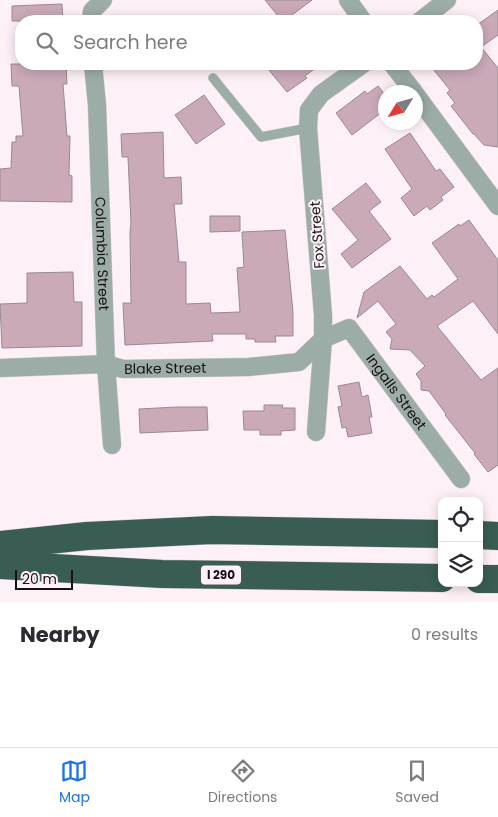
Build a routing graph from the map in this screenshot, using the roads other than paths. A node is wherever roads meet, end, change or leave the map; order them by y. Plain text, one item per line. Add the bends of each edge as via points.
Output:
1 (103, 0) edge
2 (348, 0) edge
3 (447, 0) edge
4 (92, 15) edge
5 (359, 15) edge
6 (428, 15) edge
7 (94, 70) edge
8 (355, 70) edge
9 (397, 70) edge
10 (213, 78) dead end
11 (408, 85) edge
12 (423, 105) edge
13 (308, 128) junction
14 (498, 206) edge
15 (323, 339) junction
16 (106, 364) junction
17 (0, 368) edge
18 (316, 432) dead end
19 (112, 444) dead end
20 (461, 479) dead end
21 (438, 534) edge
22 (483, 535) edge
23 (498, 536) edge
24 (0, 545) edge
25 (0, 564) edge
26 (438, 578) edge
27 (483, 579) edge
28 (498, 579) edge

1 - 4 street
2 - 5 street
3 - 6 street
7 - 16 street, Columbia Street
8 - 13 street, Fox Street via 321,94 308,110
9 - 11 street
10 - 13 lane via 261,137
12 - 14 street
13 - 15 street, Fox Street
15 - 16 street, Blake Street via 299,362 284,364 123,369
15 - 18 street, Fox Street
15 - 20 street, Ingalls Street via 349,328
16 - 17 street, Blake Street
16 - 19 street, Columbia Street
21 - 24 highway via 212,530 87,536
22 - 23 highway
25 - 26 highway, I 290 via 162,574
27 - 28 highway

